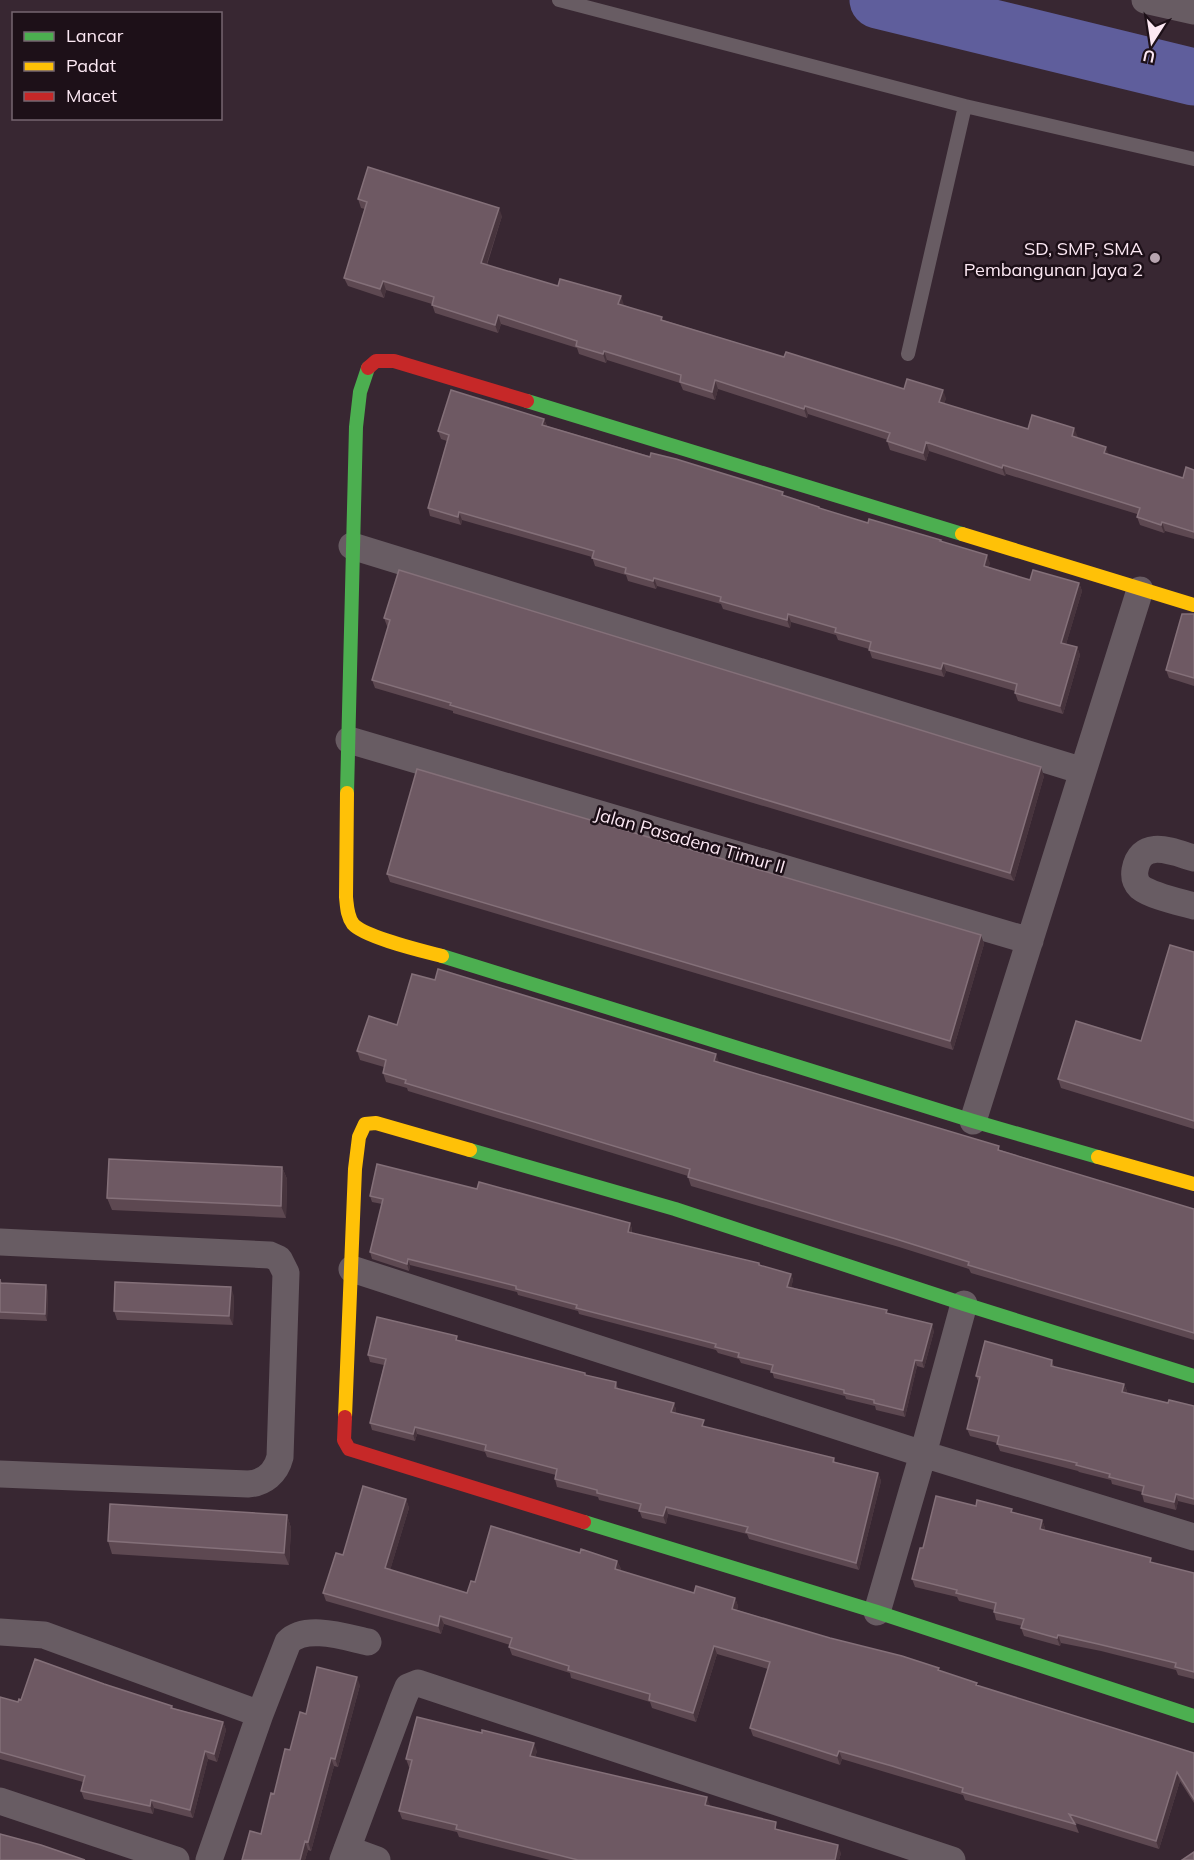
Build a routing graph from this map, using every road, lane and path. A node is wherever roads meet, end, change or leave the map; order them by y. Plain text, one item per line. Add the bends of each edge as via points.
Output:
1 (559, 0) edge
2 (1145, 0) edge
3 (1194, 11) edge
4 (965, 106) junction
5 (1194, 159) edge
6 (908, 354) dead end
7 (352, 546) junction
8 (1140, 590) junction
9 (1194, 606) edge
10 (349, 740) junction
11 (1083, 771) junction
12 (1194, 858) edge
13 (1194, 906) edge
14 (1030, 940) junction
15 (973, 1121) junction
16 (1194, 1184) edge
17 (0, 1242) edge
18 (352, 1269) junction
19 (964, 1304) junction
20 (1194, 1376) edge
21 (923, 1454) junction
22 (0, 1474) edge
23 (1194, 1537) edge
24 (877, 1612) junction
25 (0, 1632) edge
26 (368, 1642) dead end
27 (260, 1714) junction
28 (1194, 1716) edge
29 (0, 1802) edge
30 (345, 1855) edge
31 (176, 1860) edge
32 (209, 1860) edge
33 (378, 1860) edge
34 (952, 1860) edge

1 - 4 lane
2 - 3 street
4 - 5 lane
4 - 6 lane
7 - 8 street via 360,393 370,365 384,359
7 - 10 street
7 - 11 street
8 - 9 street
8 - 11 street
10 - 14 street, Jalan Pasadena Timur II
10 - 15 street via 346,903 348,917 363,932
11 - 14 street
12 - 13 street via 1157,848 1144,853 1134,872 1136,881 1146,891
14 - 15 street
15 - 16 street
17 - 22 street via 270,1255 279,1259 286,1273 280,1457 276,1468 263,1481 248,1484
18 - 19 street via 356,1155 362,1128 374,1122 675,1209
18 - 21 street
18 - 24 street via 344,1440 347,1448
19 - 20 street
19 - 21 street
21 - 23 street
21 - 24 street
24 - 28 street
25 - 27 street via 44,1635
26 - 27 street via 335,1635 295,1636 284,1650
27 - 32 street
29 - 31 street
30 - 33 street
30 - 34 street via 408,1687 418,1683

